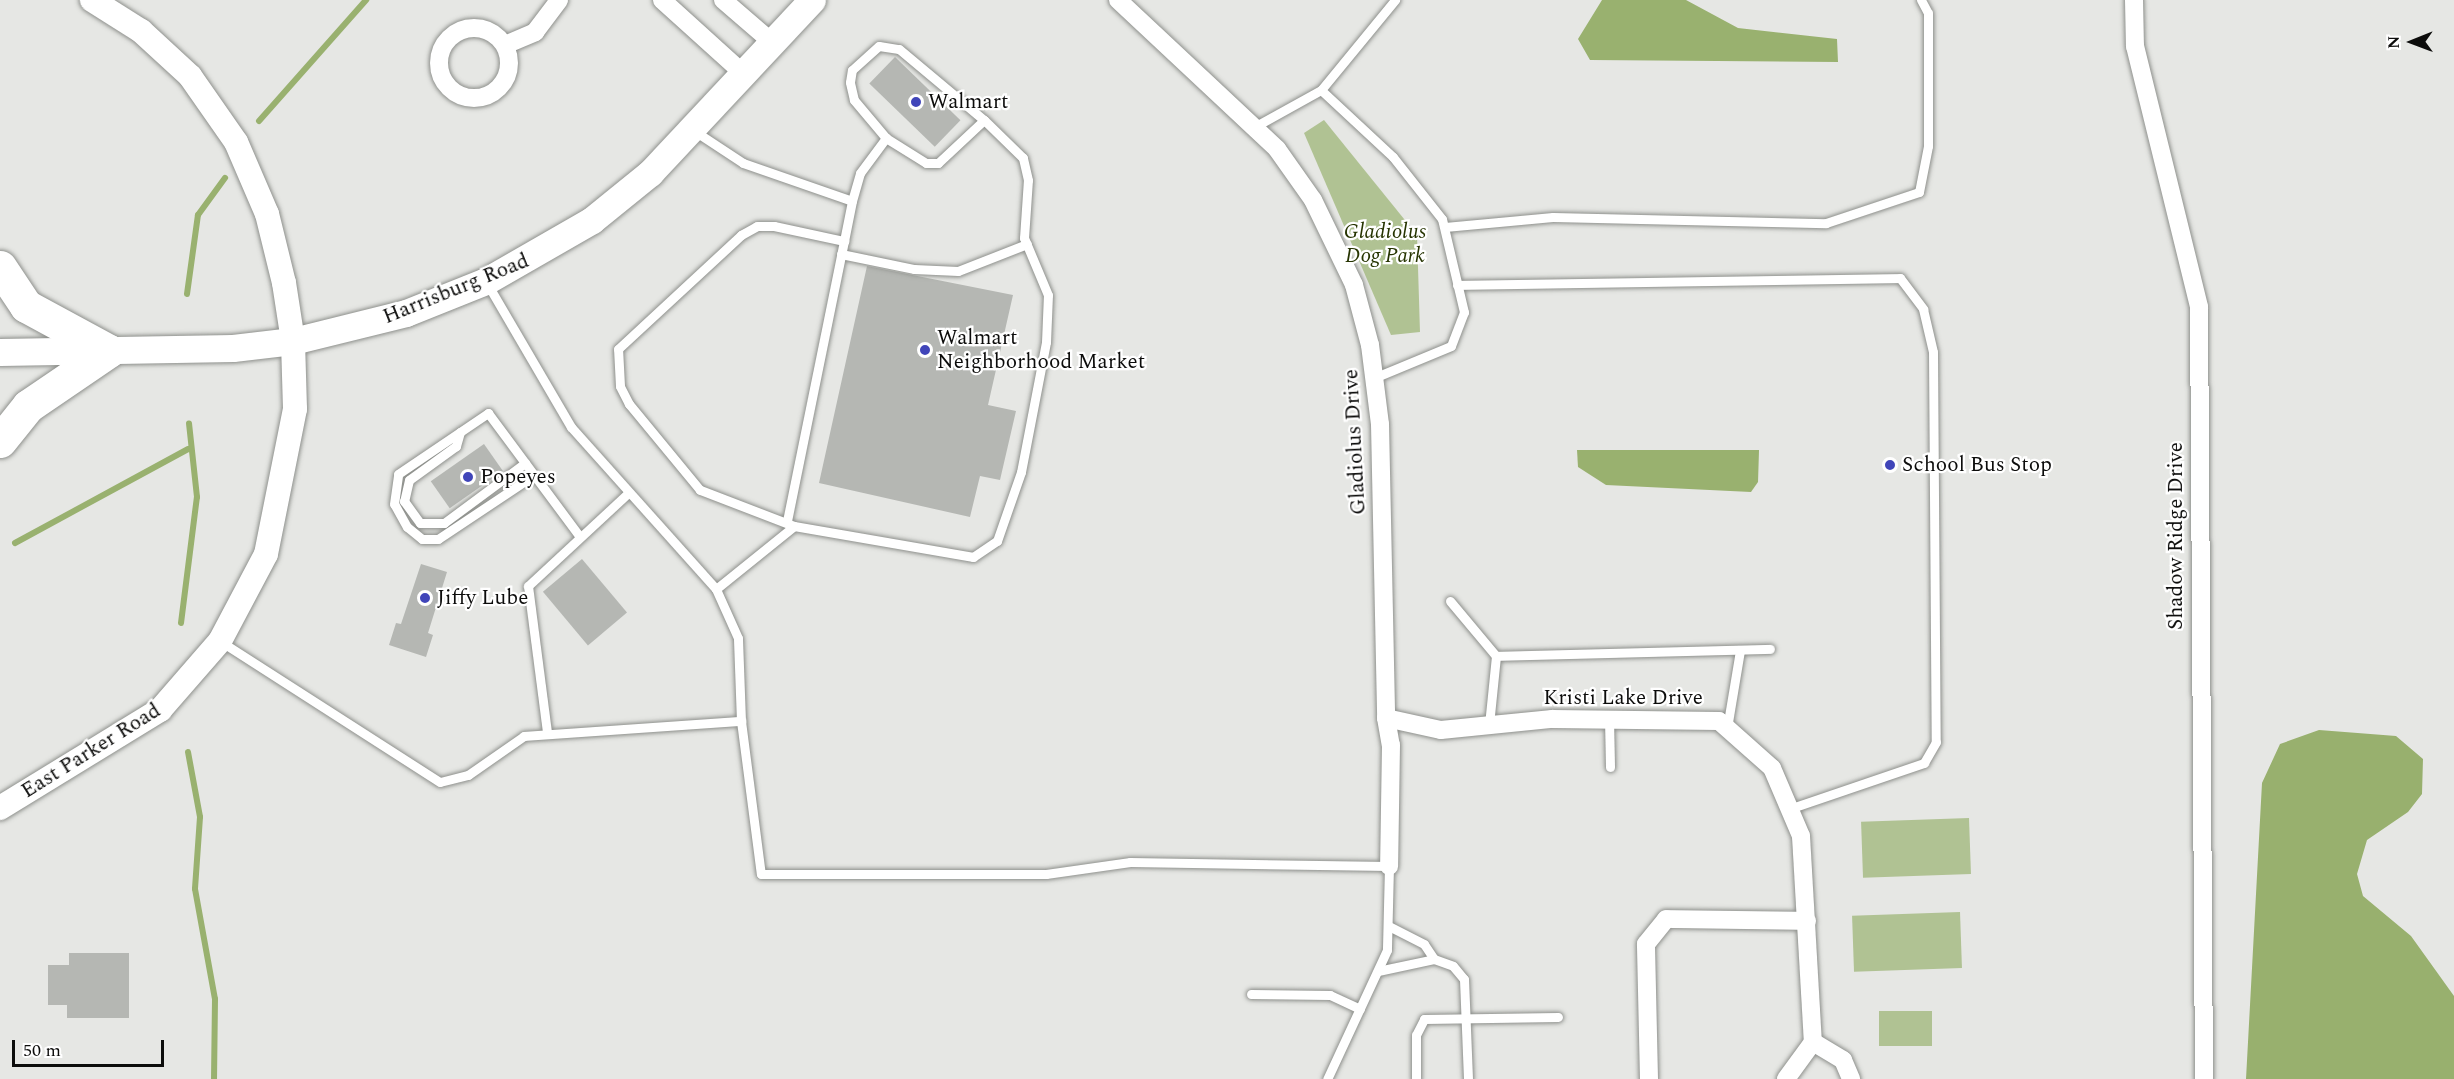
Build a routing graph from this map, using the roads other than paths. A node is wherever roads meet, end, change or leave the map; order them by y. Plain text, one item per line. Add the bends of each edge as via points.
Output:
1 (92, 0) edge
2 (559, 0) edge
3 (662, 0) edge
4 (723, 0) edge
5 (812, 0) edge
6 (1395, 0) edge
7 (1921, 0) edge
8 (2134, 0) edge
9 (1122, 1) edge
10 (774, 44) junction
11 (505, 45) dead end
12 (745, 75) junction
13 (1321, 90) junction
14 (984, 120) junction
15 (1256, 126) junction
16 (693, 130) junction
17 (886, 138) junction
18 (852, 201) junction
19 (1445, 227) junction
20 (844, 241) junction
21 (1027, 244) junction
22 (841, 254) junction
23 (0, 267) edge
24 (486, 281) junction
25 (1457, 285) junction
26 (293, 340) junction
27 (109, 351) junction
28 (0, 352) edge
29 (1376, 376) junction
30 (460, 432) junction
31 (0, 441) edge
32 (525, 463) junction
33 (534, 475) junction
34 (628, 493) junction
35 (790, 524) junction
36 (580, 537) junction
37 (716, 589) junction
38 (1450, 601) dead end
39 (220, 641) junction
40 (1770, 649) dead end
41 (1740, 650) junction
42 (1496, 656) junction
43 (1386, 718) junction
44 (1609, 718) junction
45 (741, 721) junction
46 (1489, 725) junction
47 (1727, 728) junction
48 (547, 732) junction
49 (1610, 767) dead end
50 (0, 808) edge
51 (1789, 809) junction
52 (1389, 866) junction
53 (1807, 921) junction
54 (1390, 927) junction
55 (1434, 959) junction
56 (1378, 971) junction
57 (1251, 994) dead end
58 (1359, 1009) junction
59 (1558, 1017) dead end
60 (1468, 1018) junction
61 (1813, 1042) junction
62 (1327, 1079) edge
63 (1416, 1079) edge
64 (1468, 1079) edge
65 (1649, 1079) edge
66 (1785, 1079) edge
67 (1851, 1079) edge
68 (2204, 1079) edge

1 - 26 street, East Parker Road via 141,31 189,76 236,142 267,214
2 - 11 street via 535,32
3 - 12 street
4 - 10 street
5 - 10 main road, Harrisburg Road
6 - 13 lane
7 - 19 lane via 1928,13 1928,146 1919,192 1826,223 1553,217
8 - 68 street, Shadow Ridge Drive via 2135,46 2199,307
9 - 15 street, Gladiolus Drive
10 - 12 main road, Harrisburg Road
12 - 16 main road, Harrisburg Road
13 - 15 lane
13 - 19 lane via 1393,157
14 - 17 lane via 938,163 926,163
14 - 17 lane via 899,49 879,46 852,70 850,82 854,100
14 - 21 lane via 1023,158
15 - 29 street, Gladiolus Drive via 1312,200 1335,242 1363,316
16 - 18 lane via 743,163
16 - 24 main road, Harrisburg Road via 592,220
17 - 18 lane via 860,173
18 - 20 lane
19 - 25 lane
20 - 22 lane
20 - 35 lane via 757,226 618,349 620,386 628,404 700,490
21 - 22 lane via 958,271 914,269
21 - 35 lane via 1048,295 1046,342 1022,472 997,541 973,557
22 - 35 lane
23 - 27 highway via 26,306
24 - 26 main road, Harrisburg Road via 406,313
24 - 34 lane via 571,427
25 - 29 lane via 1464,312 1450,346
25 - 51 lane via 1900,278 1923,309 1933,352 1936,742 1924,763
26 - 27 main road, Harrisburg Road
26 - 39 street, East Parker Road via 295,408 275,521 266,554
27 - 28 main road, Harrisburg Road
27 - 31 highway via 28,406
29 - 43 street, Gladiolus Drive
30 - 32 lane via 488,413
30 - 32 lane via 456,446 409,480 404,501 420,523 444,523
30 - 33 lane via 398,474 393,487 398,514 422,538 438,539
32 - 33 lane
33 - 36 lane
34 - 36 lane
34 - 37 lane
35 - 37 lane
36 - 48 lane via 528,586
37 - 45 lane via 738,638
38 - 42 lane
39 - 48 lane via 440,782 468,776 524,736
39 - 50 street, East Parker Road via 160,710
40 - 41 lane
41 - 42 lane
41 - 47 lane
42 - 46 lane
43 - 46 street, Kristi Lake Drive via 1441,730
43 - 52 street, Gladiolus Drive via 1391,745
44 - 46 street, Kristi Lake Drive
44 - 47 street, Kristi Lake Drive via 1719,721
44 - 49 lane
45 - 48 lane
45 - 52 lane via 761,874 1046,874 1130,862
47 - 51 street, Kristi Lake Drive via 1772,768
51 - 53 street, Kristi Lake Drive via 1801,836
52 - 54 lane
53 - 61 street, Kristi Lake Drive
53 - 65 street via 1666,919 1646,944
54 - 55 lane via 1424,944
54 - 56 lane
55 - 56 lane
55 - 60 lane via 1453,966 1464,979
56 - 58 lane
57 - 58 lane via 1330,995
58 - 62 lane
59 - 60 lane
60 - 63 lane via 1424,1019 1416,1035
60 - 64 lane
61 - 66 street
61 - 67 street via 1843,1060

